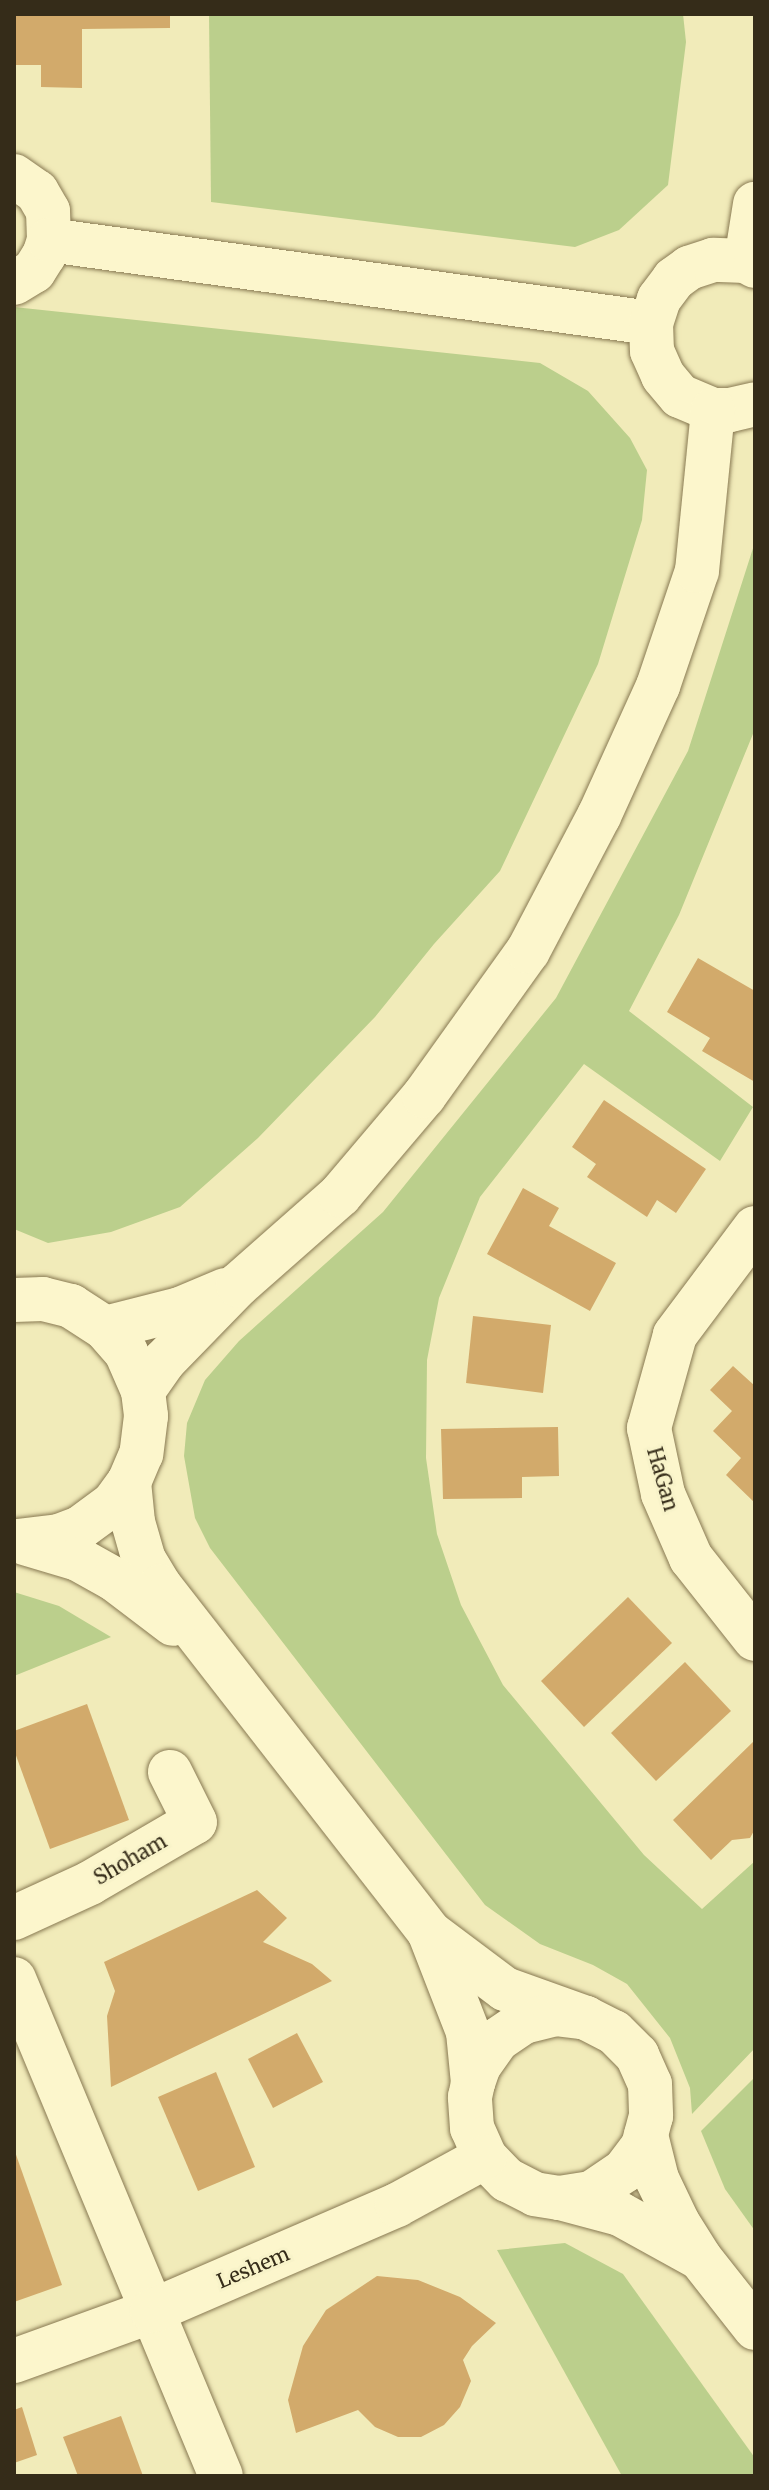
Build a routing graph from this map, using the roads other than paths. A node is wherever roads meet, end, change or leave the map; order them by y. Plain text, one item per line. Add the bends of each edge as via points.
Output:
1 (14, 176) edge
2 (755, 204) edge
3 (49, 240) junction
4 (751, 264) edge
5 (14, 283) edge
6 (651, 323) junction
7 (734, 407) edge
8 (755, 1228) edge
9 (238, 1285) junction
10 (14, 1300) edge
11 (105, 1328) junction
12 (143, 1391) junction
13 (129, 1482) junction
14 (15, 1541) edge
15 (755, 1639) edge
16 (207, 1649) junction
17 (170, 1772) dead end
18 (14, 1918) edge
19 (429, 1932) junction
20 (14, 1979) edge
21 (586, 2018) junction
22 (473, 2083) junction
23 (646, 2135) junction
24 (485, 2157) junction
25 (559, 2198) junction
26 (700, 2258) junction
27 (152, 2311) junction
28 (755, 2328) edge
29 (14, 2361) edge
30 (221, 2476) edge

1 - 3 street via 37,192 48,211
2 - 4 street
3 - 5 street via 34,271
3 - 6 street
4 - 6 street via 713,260 689,268 659,299
6 - 7 street via 652,351 680,396
7 - 9 street via 697,571 658,686 599,816 528,951 424,1096 340,1195
8 - 15 street, HaGan via 675,1335 649,1428 663,1494 691,1558
9 - 11 street via 180,1309
9 - 12 street via 164,1361
10 - 11 street via 43,1299 71,1306
11 - 12 street via 126,1352
12 - 13 street via 141,1454
13 - 14 street via 114,1503 80,1528
13 - 16 street via 143,1558
14 - 16 street via 78,1559 114,1579
16 - 19 street
17 - 18 street, Shoham via 195,1822 90,1883
19 - 21 street via 505,1989
19 - 22 street via 468,2032
20 - 27 street
21 - 22 street via 555,2014 524,2022 497,2040
21 - 23 street via 614,2032 637,2055 650,2084
22 - 24 street via 472,2128
23 - 25 street via 624,2171 591,2193
23 - 26 street via 657,2179
24 - 25 street via 507,2180 535,2194
24 - 27 street, Leshem via 397,2205
25 - 26 street via 620,2214
26 - 28 street
27 - 29 street, Leshem
27 - 30 street

